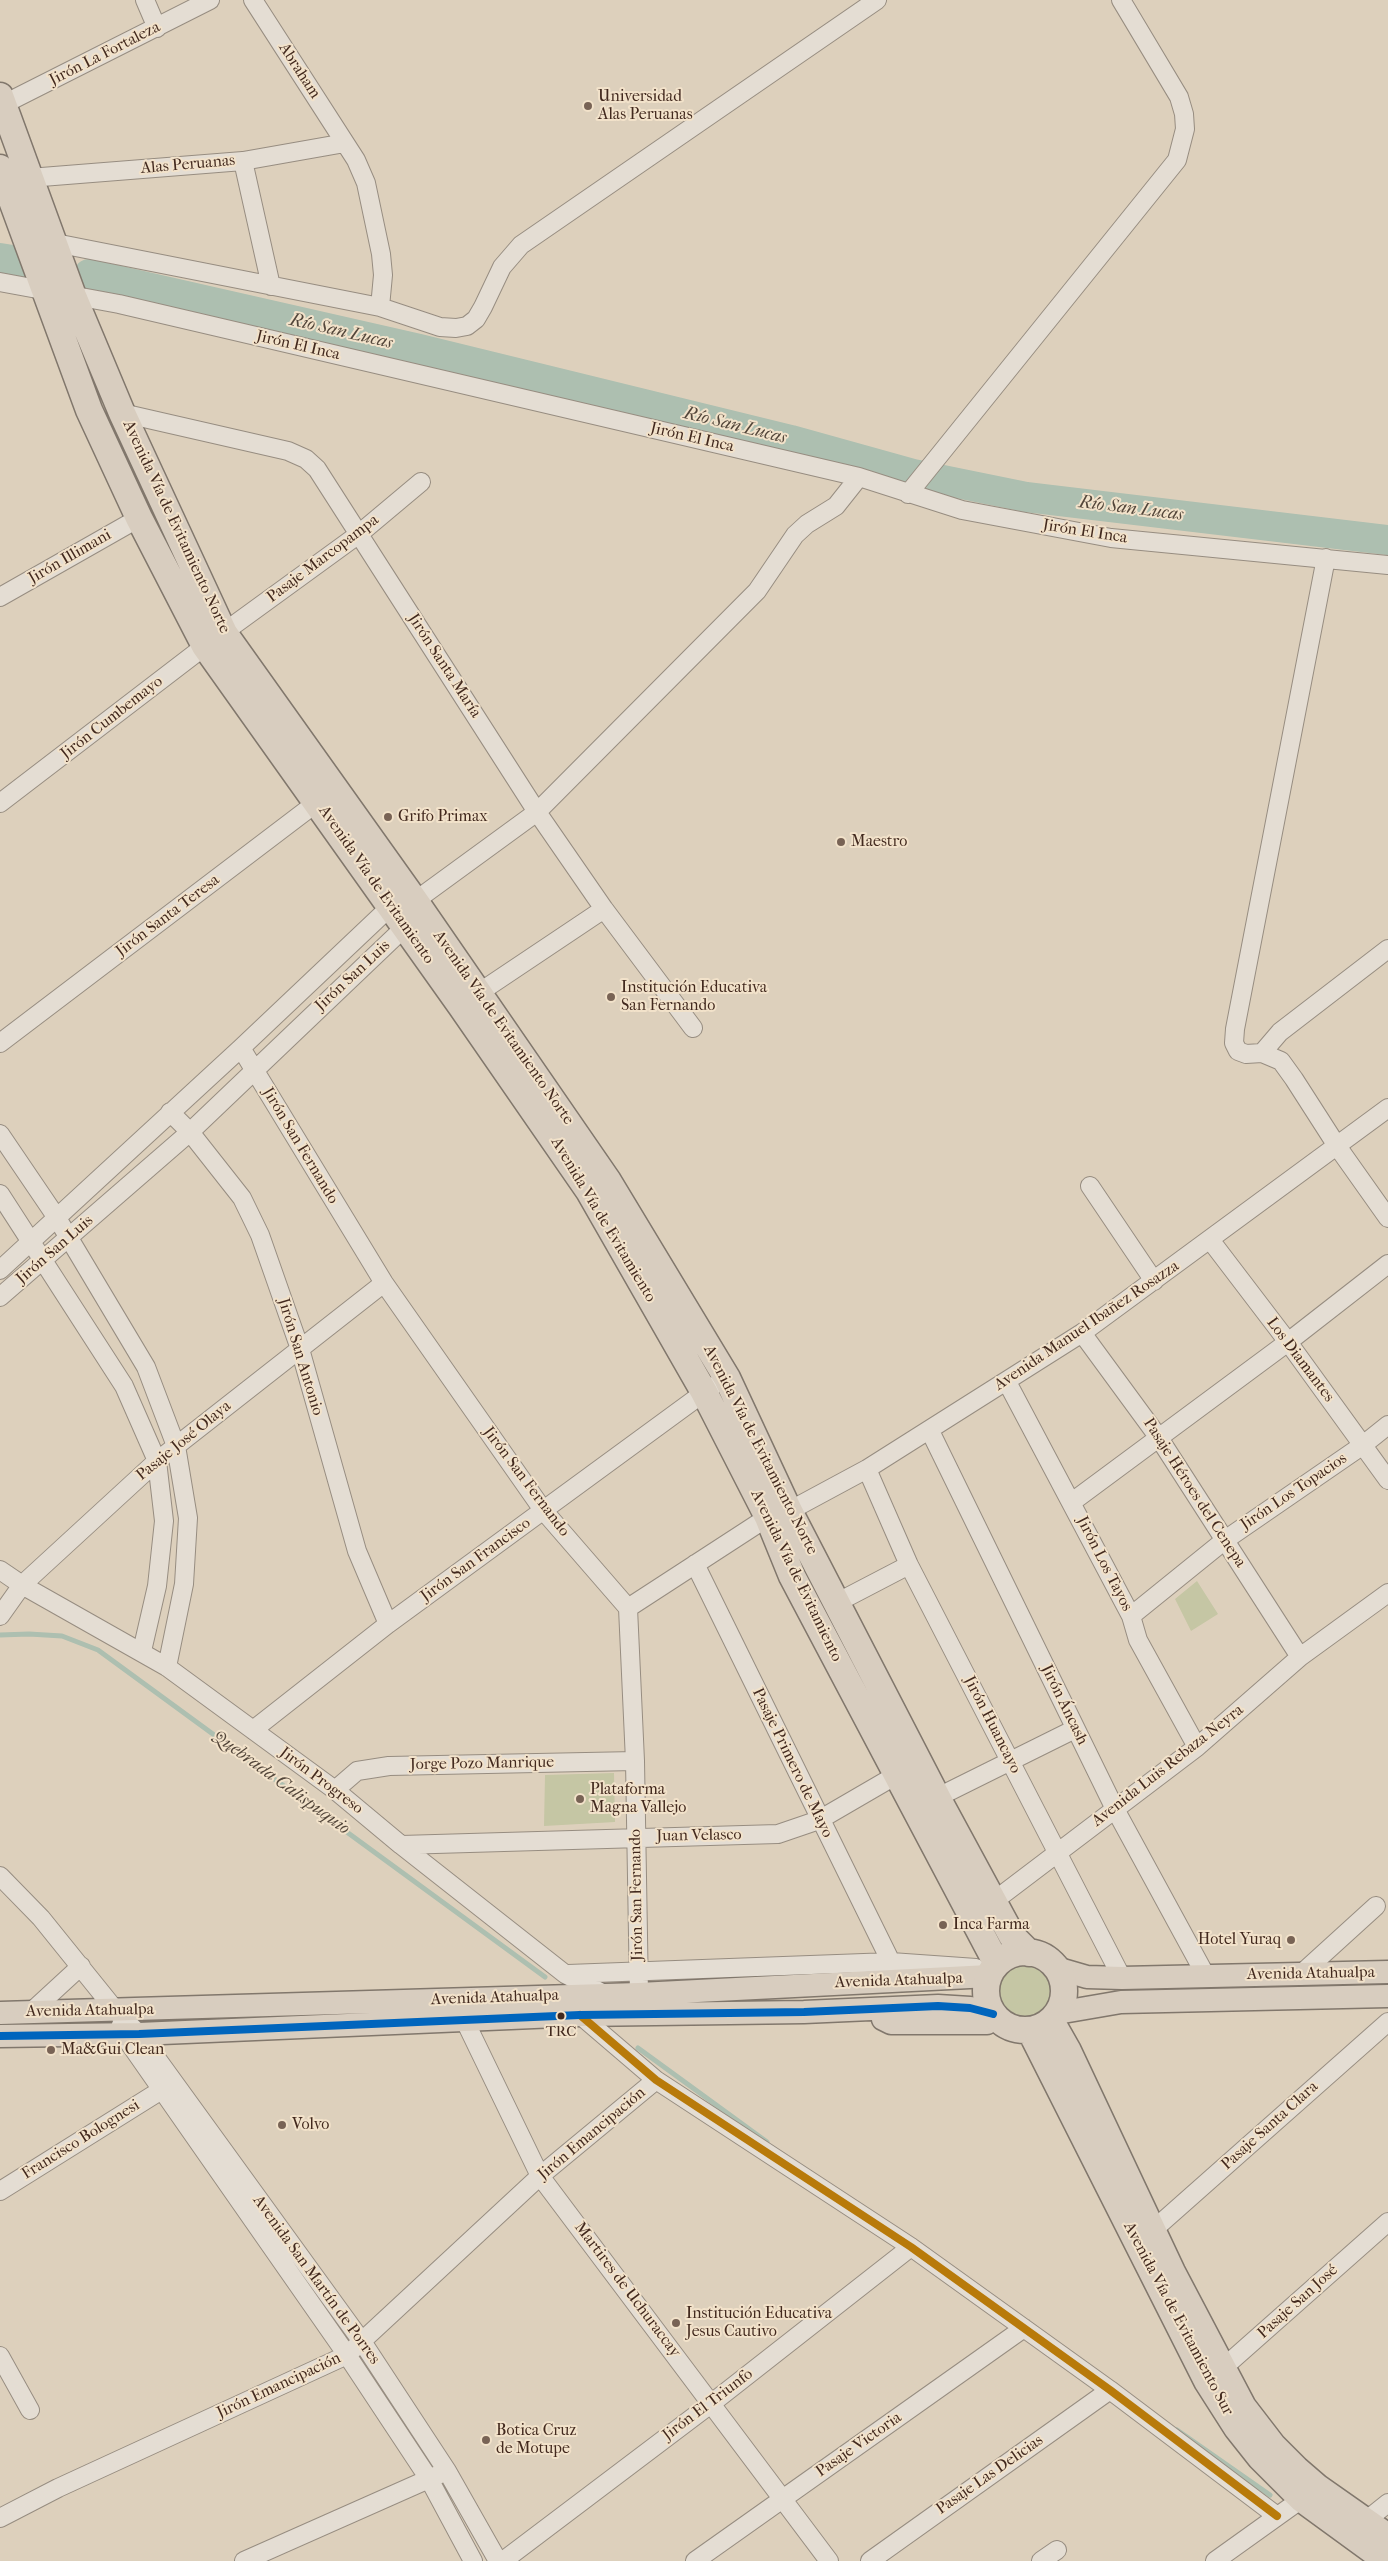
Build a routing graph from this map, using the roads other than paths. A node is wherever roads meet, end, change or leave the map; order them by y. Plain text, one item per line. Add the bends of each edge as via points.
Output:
1 (145, 0) edge
2 (210, 0) edge
3 (253, 0) edge
4 (877, 0) edge
5 (1121, 0) edge
6 (156, 28) junction
7 (1, 102) edge
8 (345, 143) junction
9 (243, 161) junction
10 (0, 168) edge
11 (29, 178) junction
12 (40, 244) junction
13 (0, 282) edge
14 (271, 286) junction
15 (56, 287) junction
16 (380, 307) junction
17 (122, 413) junction
18 (859, 477) junction
19 (421, 482) dead end
20 (911, 491) junction
21 (139, 518) junction
22 (359, 534) junction
23 (1326, 558) junction
24 (1388, 565) edge
25 (0, 597) edge
26 (214, 640) junction
27 (326, 795) junction
28 (0, 804) edge
29 (537, 812) junction
30 (604, 908) junction
31 (404, 911) junction
32 (1388, 949) edge
33 (478, 994) junction
34 (693, 1028) dead end
35 (0, 1043) edge
36 (241, 1048) junction
37 (1262, 1054) junction
38 (254, 1069) junction
39 (1388, 1108) edge
40 (170, 1112) junction
41 (190, 1132) junction
42 (563, 1132) junction
43 (0, 1134) edge
44 (1337, 1146) junction
45 (1090, 1186) dead end
46 (0, 1194) edge
47 (57, 1218) junction
48 (1388, 1218) edge
49 (69, 1238) junction
50 (1211, 1240) junction
51 (30, 1243) junction
52 (41, 1260) junction
53 (1388, 1264) edge
54 (0, 1270) edge
55 (1154, 1281) junction
56 (384, 1283) junction
57 (0, 1297) edge
58 (1082, 1333) junction
59 (1288, 1342) junction
60 (300, 1349) junction
61 (727, 1378) junction
62 (1007, 1382) junction
63 (704, 1392) junction
64 (1388, 1425) edge
65 (930, 1431) junction
66 (1159, 1438) junction
67 (1363, 1445) junction
68 (176, 1446) junction
69 (157, 1461) junction
70 (867, 1469) junction
71 (1388, 1480) edge
72 (1072, 1502) junction
73 (543, 1510) junction
74 (779, 1514) junction
75 (1225, 1540) junction
76 (695, 1564) junction
77 (909, 1565) junction
78 (0, 1570) edge
79 (22, 1585) junction
80 (1388, 1593) edge
81 (838, 1602) junction
82 (628, 1608) junction
83 (0, 1616) edge
84 (1131, 1616) junction
85 (388, 1624) junction
86 (142, 1651) junction
87 (1300, 1658) junction
88 (167, 1666) junction
89 (1075, 1729) junction
90 (253, 1730) junction
91 (1197, 1747) junction
92 (635, 1761) junction
93 (920, 1762) junction
94 (1011, 1763) junction
95 (896, 1774) junction
96 (336, 1790) junction
97 (938, 1798) junction
98 (1115, 1809) junction
99 (820, 1820) junction
100 (635, 1838) junction
101 (401, 1845) junction
102 (1058, 1854) junction
103 (0, 1876) edge
104 (994, 1901) junction
105 (1376, 1906) dead end
106 (1028, 1953) junction
107 (891, 1962) junction
108 (81, 1966) junction
109 (1056, 1968) junction
110 (993, 1970) junction
111 (1388, 1972) edge
112 (565, 1974) junction
113 (1206, 1976) junction
114 (1298, 1976) junction
115 (1122, 1978) junction
116 (639, 1983) junction
117 (606, 1994) junction
118 (1388, 1996) edge
119 (464, 2009) junction
120 (116, 2011) junction
121 (31, 2012) junction
122 (0, 2013) edge
123 (625, 2014) junction
124 (580, 2015) junction
125 (998, 2019) junction
126 (1046, 2021) junction
127 (1388, 2022) edge
128 (131, 2034) junction
129 (0, 2036) edge
130 (656, 2080) junction
131 (163, 2090) junction
132 (540, 2176) junction
133 (0, 2191) edge
134 (1388, 2222) edge
135 (1152, 2231) junction
136 (911, 2247) junction
137 (1024, 2328) junction
138 (363, 2343) junction
139 (347, 2355) junction
140 (0, 2356) edge
141 (1215, 2375) junction
142 (1110, 2390) junction
143 (712, 2403) junction
144 (30, 2410) dead end
145 (447, 2471) junction
146 (429, 2479) junction
147 (1310, 2493) junction
148 (784, 2498) junction
149 (1388, 2503) edge
150 (1277, 2516) junction
151 (0, 2518) edge
152 (1357, 2527) junction
153 (1388, 2537) edge
154 (1057, 2550) dead end
155 (244, 2561) edge
156 (473, 2561) edge
157 (498, 2561) edge
158 (503, 2561) edge
159 (694, 2561) edge
160 (829, 2561) edge
161 (870, 2561) edge
162 (1041, 2561) edge
163 (1215, 2561) edge
164 (1387, 2561) edge

1 - 6 street
2 - 6 street, Jirón La Fortaleza
3 - 8 street, Abraham
4 - 16 street via 521,245 502,267 476,319 466,326 440,327
5 - 20 street via 1179,97 1185,129 1177,160
6 - 7 street, Jirón La Fortaleza
7 - 11 highway, Avenida Vía de Evitamiento Norte
8 - 9 street, Alas Peruanas
8 - 16 street, Abraham via 366,183 376,220 383,275
9 - 11 street, Alas Peruanas
9 - 14 street
10 - 12 highway, Avenida Vía de Evitamiento Norte
11 - 12 highway, Avenida Vía de Evitamiento Norte
12 - 14 street
12 - 15 highway, Avenida Vía de Evitamiento Norte
13 - 15 street, Jirón El Inca
14 - 16 street
15 - 17 highway, Avenida Vía de Evitamiento Norte
15 - 18 street, Jirón El Inca
15 - 21 highway, Avenida Vía de Evitamiento Norte via 89,410
17 - 22 street, Jirón Santa María via 269,446 306,459 317,469
17 - 26 highway, Avenida Vía de Evitamiento Norte
18 - 20 street, Jirón El Inca
18 - 29 street via 836,506 795,535 757,591
19 - 22 street, Pasaje Marcopampa
20 - 23 street, Jirón El Inca via 962,510 1111,538
21 - 25 street, Jirón Illimani
21 - 26 highway, Avenida Vía de Evitamiento
22 - 26 street, Pasaje Marcopampa
22 - 29 street, Jirón Santa María
23 - 24 street, Jirón El Inca
23 - 37 street via 1234,1029 1234,1043 1238,1051
26 - 27 highway, Avenida Vía de Evitamiento
26 - 28 street, Jirón Cumbemayo
27 - 31 highway, Avenida Vía de Evitamiento
27 - 35 street, Jirón Santa Teresa
29 - 30 street, Jirón Santa María
29 - 31 street
30 - 33 street
30 - 34 street, Jirón Santa María
31 - 33 highway, Avenida Vía de Evitamiento Norte
31 - 36 street, Jirón San Luis
31 - 38 street, Jirón San Luis
31 - 42 highway, Avenida Vía de Evitamiento
32 - 37 street via 1280,1032
33 - 42 highway, Avenida Vía de Evitamiento Norte
36 - 38 street, Jirón San Fernando
36 - 40 street, Jirón San Luis
37 - 44 street via 1281,1061
38 - 41 street, Jirón San Luis
38 - 56 street, Jirón San Fernando
39 - 44 street, Avenida Manuel Ibañez Rosazza
40 - 41 street, Jirón San Antonio
40 - 47 street, Jirón San Luis
41 - 49 street, Jirón San Luis
41 - 60 street, Jirón San Antonio via 242,1198 260,1235
42 - 61 highway, Avenida Vía de Evitamiento Norte via 608,1181
42 - 63 highway, Avenida Vía de Evitamiento via 589,1191
43 - 47 street
44 - 48 street
44 - 50 street, Avenida Manuel Ibañez Rosazza
45 - 55 street
46 - 51 street
47 - 49 street
47 - 51 street, Jirón San Luis
49 - 52 street, Jirón San Luis
49 - 68 street via 146,1367
50 - 55 street, Avenida Manuel Ibañez Rosazza
50 - 59 street, Los Diamantes
51 - 52 street
51 - 54 street, Jirón San Luis
52 - 57 street, Jirón San Luis
52 - 69 street via 124,1386
53 - 59 street
55 - 58 street, Avenida Manuel Ibañez Rosazza
56 - 60 street, Pasaje José Olaya
56 - 73 street, Jirón San Fernando
58 - 62 street, Avenida Manuel Ibañez Rosazza
58 - 66 street, Pasaje Héroes del Cenepa
59 - 66 street
59 - 67 street, Los Diamantes
60 - 68 street, Pasaje José Olaya
60 - 85 street, Jirón San Antonio via 357,1552
61 - 63 street, Jirón San Francisco
61 - 74 highway, Avenida Vía de Evitamiento Norte
62 - 65 street, Avenida Manuel Ibañez Rosazza
62 - 72 street, Jirón Los Tayos
63 - 73 street, Jirón San Francisco
63 - 74 highway, Avenida Vía de Evitamiento
64 - 67 street, Jirón Los Topacios
65 - 70 street, Avenida Manuel Ibañez Rosazza
65 - 89 street, Jirón Áncash
66 - 72 street
66 - 75 street, Pasaje Héroes del Cenepa
67 - 71 street, Los Diamantes
67 - 75 street, Jirón Los Topacios
68 - 69 street, Pasaje José Olaya
68 - 88 street via 188,1518 184,1584
69 - 79 street, Pasaje José Olaya
69 - 86 street via 164,1521 157,1586
70 - 74 street, Avenida Manuel Ibañez Rosazza
70 - 77 street, Jirón Huancayo
72 - 84 street, Jirón Los Tayos
73 - 82 street, Jirón San Fernando
73 - 85 street, Jirón San Francisco
74 - 76 street, Avenida Manuel Ibañez Rosazza
74 - 81 highway, Avenida Vía de Evitamiento Norte
74 - 95 highway, Avenida Vía de Evitamiento via 792,1576
75 - 84 street, Jirón Los Topacios
75 - 87 street, Pasaje Héroes del Cenepa
76 - 82 street, Avenida Manuel Ibañez Rosazza
76 - 99 street, Pasaje Primero de Mayo
77 - 81 street
77 - 94 street, Jirón Huancayo
78 - 79 street, Jirón Progreso
79 - 83 street, Pasaje José Olaya
79 - 86 street, Jirón Progreso
80 - 87 street, Avenida Luis Rebaza Neyra
81 - 93 highway, Avenida Vía de Evitamiento Norte
82 - 92 street, Jirón San Fernando
84 - 91 street, Jirón Los Tayos via 1138,1640
85 - 90 street, Jirón San Francisco
86 - 88 street, Jirón Progreso
87 - 91 street, Avenida Luis Rebaza Neyra
88 - 90 street, Jirón Progreso
89 - 94 street
89 - 98 street, Jirón Áncash
90 - 96 street, Jirón Progreso
91 - 98 street, Avenida Luis Rebaza Neyra
92 - 96 street, Jorge Pozo Manrique via 389,1766 356,1771
92 - 100 street, Jirón San Fernando
93 - 95 street, Juan Velasco
93 - 97 highway, Avenida Vía de Evitamiento Norte
94 - 97 street
94 - 102 street, Jirón Huancayo
95 - 99 street, Juan Velasco
95 - 110 highway, Avenida Vía de Evitamiento
96 - 101 street, Jirón Progreso
97 - 104 highway, Avenida Vía de Evitamiento Norte
98 - 102 street, Avenida Luis Rebaza Neyra
98 - 113 street, Jirón Áncash
99 - 100 street, Juan Velasco via 778,1834
99 - 107 street, Pasaje Primero de Mayo
100 - 101 street, Juan Velasco
100 - 116 street, Jirón San Fernando
101 - 112 street, Jirón Progreso
102 - 104 street, Avenida Luis Rebaza Neyra
102 - 115 street, Jirón Huancayo
103 - 108 street, Avenida San Martín de Porres
104 - 106 highway, Avenida Vía de Evitamiento Norte via 1012,1936
105 - 114 street
106 - 109 highway via 1048,1960
106 - 110 highway via 1015,1954
107 - 110 street, Avenida Atahualpa
107 - 116 street, Avenida Atahualpa
108 - 120 street, Avenida San Martín de Porres
108 - 121 street
109 - 115 main road, Avenida Atahualpa via 1087,1977
109 - 126 highway via 1064,1990
110 - 116 main road, Avenida Atahualpa
110 - 125 highway via 987,1999
111 - 114 main road, Avenida Atahualpa
112 - 116 street, Avenida Atahualpa
112 - 117 street, Jirón Progreso
113 - 114 main road, Avenida Atahualpa
113 - 115 main road, Avenida Atahualpa
116 - 117 main road, Avenida Atahualpa
117 - 119 main road, Avenida Atahualpa
117 - 123 street, Jirón Progreso
118 - 126 main road, Avenida Atahualpa via 1121,2002
119 - 120 main road, Avenida Atahualpa
119 - 124 main road, Avenida Atahualpa
119 - 128 main road, Avenida Atahualpa
119 - 132 street, Martires de Uchuraccay
120 - 121 main road, Avenida Atahualpa
120 - 128 street, Avenida San Martín de Porres
121 - 122 main road, Avenida Atahualpa
123 - 124 main road, Avenida Atahualpa
123 - 125 main road, Avenida Atahualpa via 938,2006 970,2008
124 - 130 street
125 - 126 highway via 1016,2029
126 - 135 highway, Avenida Vía de Evitamiento Sur via 1068,2051
126 - 141 highway, Avenida Vía de Evitamiento Sur
127 - 135 street, Pasaje Santa Clara
128 - 129 main road, Avenida Atahualpa
128 - 131 street, Avenida San Martín de Porres
128 - 138 street, Avenida San Martín de Porres
130 - 132 street, Jirón Emancipación
130 - 136 street
131 - 133 street, Francisco Bolognesi
131 - 139 street, Avenida San Martín de Porres
132 - 138 street, Jirón Emancipación
132 - 143 street, Martires de Uchuraccay
134 - 141 street, Pasaje San José
135 - 141 highway, Avenida Vía de Evitamiento Sur
136 - 137 street
136 - 143 street, Jirón El Triunfo
137 - 142 street
137 - 148 street, Pasaje Victoria
138 - 139 street, Jirón Emancipación
138 - 145 street, Avenida San Martín de Porres
139 - 146 street, Avenida San Martín de Porres
139 - 151 street, Jirón Emancipación
140 - 144 street
141 - 147 highway, Avenida Vía de Evitamiento Sur via 1237,2428 1260,2457
142 - 150 street
142 - 161 street, Pasaje Las Delicias
143 - 148 street, Martires de Uchuraccay
143 - 158 street, Jirón El Triunfo
145 - 146 street
145 - 157 street, Avenida San Martín de Porres
146 - 155 street
146 - 156 street, Avenida San Martín de Porres
147 - 150 street
147 - 152 highway, Avenida Vía de Evitamiento Sur
148 - 159 street, Pasaje Victoria
148 - 160 street, Martires de Uchuraccay
149 - 152 street
150 - 163 street
152 - 153 highway, Avenida Vía de Evitamiento Sur
152 - 164 highway, Avenida Vía de Evitamiento Sur
154 - 162 street

